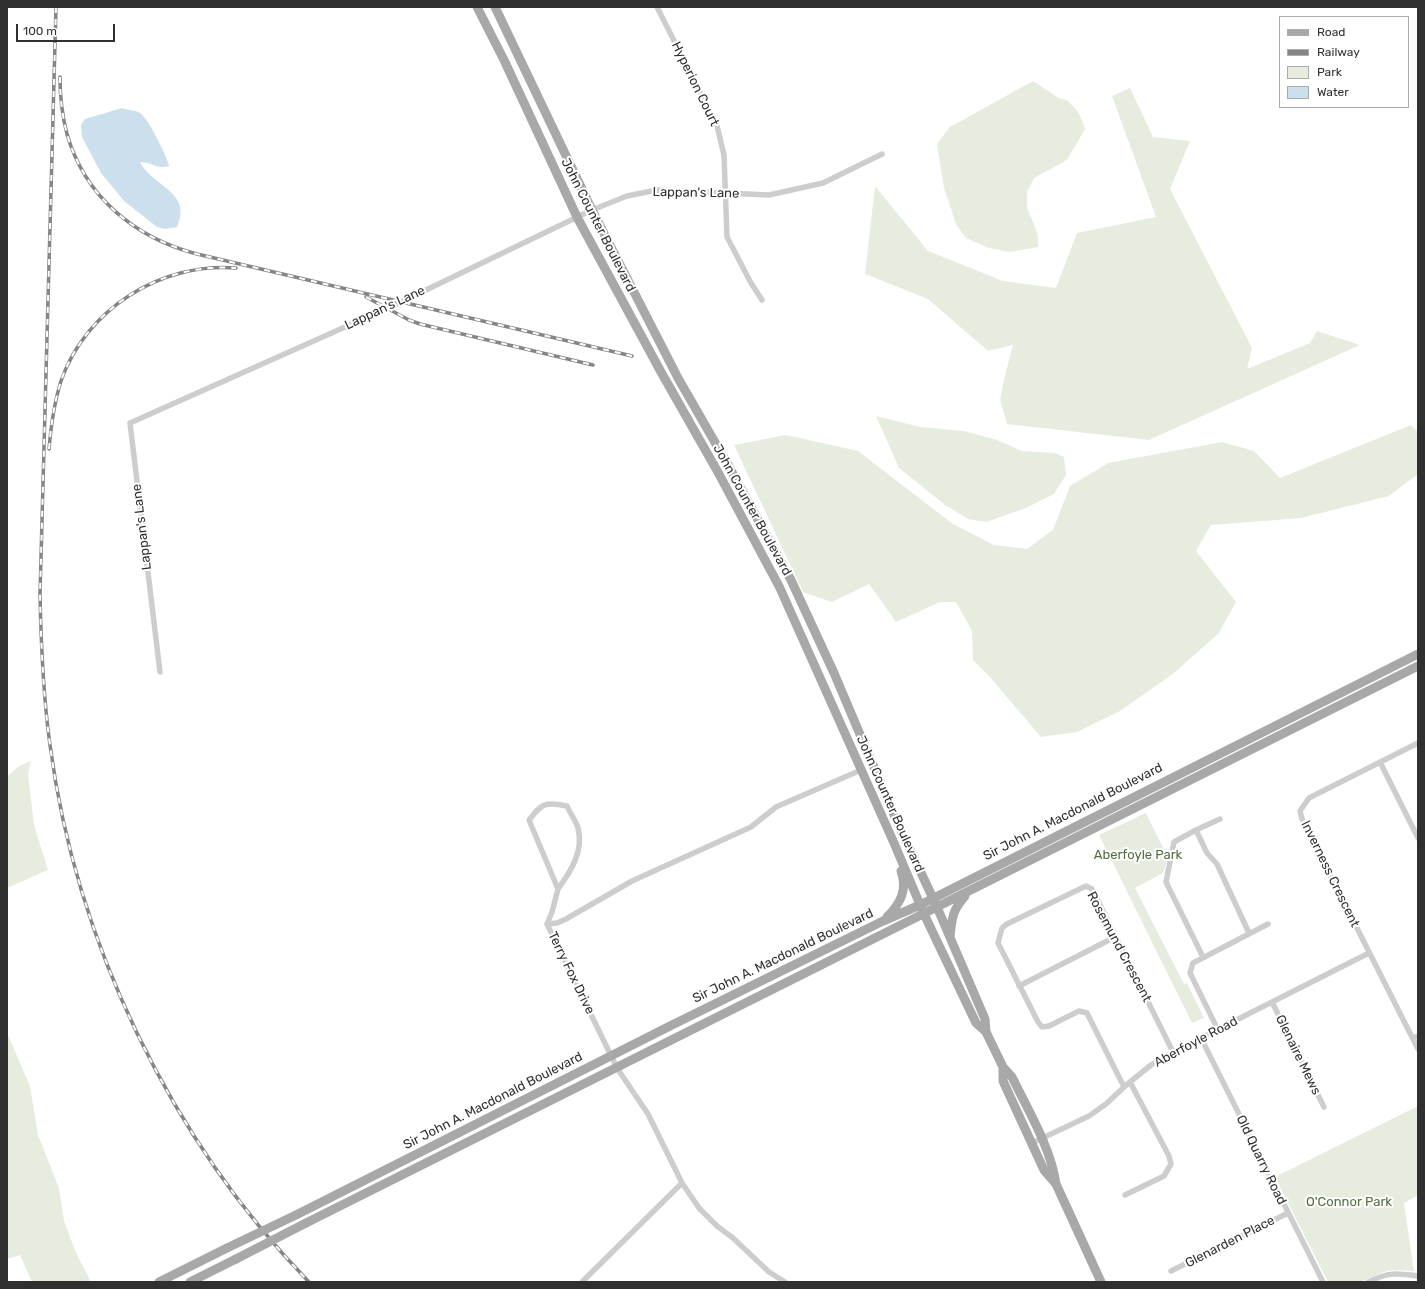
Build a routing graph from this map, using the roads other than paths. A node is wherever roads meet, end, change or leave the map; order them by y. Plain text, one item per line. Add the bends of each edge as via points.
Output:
1 (477, 7) edge
2 (495, 7) edge
3 (657, 7) edge
4 (882, 154) dead end
5 (725, 193) junction
6 (592, 210) junction
7 (577, 217) junction
8 (762, 300) dead end
9 (1418, 654) edge
10 (1418, 666) edge
11 (160, 672) dead end
12 (1418, 743) edge
13 (1380, 762) junction
14 (861, 770) junction
15 (1220, 819) dead end
16 (1196, 830) junction
17 (1418, 838) edge
18 (894, 843) junction
19 (558, 889) junction
20 (968, 892) junction
21 (933, 898) junction
22 (920, 904) junction
23 (937, 907) junction
24 (924, 914) junction
25 (883, 921) junction
26 (548, 924) junction
27 (1268, 924) dead end
28 (1249, 933) junction
29 (1115, 937) junction
30 (950, 939) junction
31 (1369, 953) junction
32 (1203, 957) junction
33 (1019, 986) junction
34 (1272, 1002) junction
35 (1218, 1030) junction
36 (986, 1032) junction
37 (1415, 1037) edge
38 (1201, 1038) junction
39 (1418, 1049) edge
40 (1173, 1052) junction
41 (611, 1056) junction
42 (1003, 1067) junction
43 (617, 1068) junction
44 (1130, 1082) junction
45 (1124, 1087) junction
46 (1324, 1107) dead end
47 (1041, 1138) junction
48 (1032, 1143) junction
49 (682, 1183) junction
50 (1056, 1184) junction
51 (1125, 1195) dead end
52 (1288, 1213) junction
53 (1172, 1272) dead end
54 (1418, 1276) edge
55 (159, 1282) edge
56 (190, 1282) edge
57 (582, 1282) edge
58 (785, 1282) edge
59 (1101, 1282) edge
60 (1323, 1282) edge
61 (1368, 1282) edge

1 - 7 main road, John Counter Boulevard
2 - 6 main road, John Counter Boulevard
3 - 5 street, Hyperion Court via 717,126 724,155
4 - 5 street, Lappan's Lane via 823,183 769,195
5 - 6 street, Lappan's Lane via 658,190 627,196
5 - 8 street, Hyperion Court via 727,237
6 - 7 street, Lappan's Lane
6 - 21 main road, John Counter Boulevard via 678,378 791,580
7 - 11 street, Lappan's Lane via 401,302 130,424
7 - 14 main road, John Counter Boulevard via 779,586
9 - 21 main road, Sir John A. Macdonald Boulevard
10 - 20 main road, Sir John A. Macdonald Boulevard
12 - 13 street, Inverness Crescent
13 - 17 street
13 - 31 street, Inverness Crescent via 1309,798 1300,811
14 - 18 main road, John Counter Boulevard
14 - 26 street, Terry Fox Drive via 776,807 751,827 632,881 566,919
15 - 16 street
16 - 28 street via 1217,864
16 - 32 street via 1174,842 1166,882
18 - 22 main road, John Counter Boulevard
18 - 25 main road via 904,878 902,895 896,908
19 - 19 street via 529,820 541,806 554,804 567,806 578,828 579,850 571,870
19 - 26 street
20 - 23 main road, Sir John A. Macdonald Boulevard
20 - 30 main road via 953,914
21 - 22 main road, Sir John A. Macdonald Boulevard
21 - 23 main road, John Counter Boulevard
22 - 24 main road, John Counter Boulevard
22 - 25 main road, Sir John A. Macdonald Boulevard
23 - 24 main road, Sir John A. Macdonald Boulevard
23 - 30 main road, John Counter Boulevard
24 - 36 main road, John Counter Boulevard via 976,1023
24 - 43 main road, Sir John A. Macdonald Boulevard
25 - 41 main road, Sir John A. Macdonald Boulevard
26 - 41 street, Terry Fox Drive
27 - 28 street
28 - 32 street
29 - 33 street
29 - 33 street, Rosemund Crescent via 1092,889 1086,886 1007,924 1002,928 998,943
29 - 40 street, Rosemund Crescent
30 - 36 main road, John Counter Boulevard via 985,1019
31 - 34 street, Aberfoyle Road
31 - 37 street, Inverness Crescent
32 - 35 street via 1193,963 1190,973
33 - 45 street, Rosemund Crescent via 1042,1027 1079,1011 1087,1013
34 - 35 street, Aberfoyle Road
34 - 46 street, Glenaire Mews
35 - 38 street, Aberfoyle Road
36 - 42 main road, John Counter Boulevard
37 - 39 street, Inverness Crescent
38 - 40 street, Aberfoyle Road
38 - 52 street, Old Quarry Road
40 - 44 street, Aberfoyle Road
41 - 43 street, Terry Fox Drive
41 - 55 main road, Sir John A. Macdonald Boulevard, bridge
42 - 47 main road, John Counter Boulevard via 1012,1077
42 - 48 main road, John Counter Boulevard via 1003,1081
43 - 49 street, Terry Fox Drive via 648,1114
43 - 56 main road, Sir John A. Macdonald Boulevard, bridge
44 - 45 street, Aberfoyle Road
44 - 51 street via 1171,1164 1164,1176
45 - 47 street, Aberfoyle Road via 1089,1116
47 - 48 street, Aberfoyle Road
47 - 50 main road, John Counter Boulevard via 1053,1167
48 - 50 main road, John Counter Boulevard via 1044,1170
49 - 57 street
49 - 58 street, Terry Fox Drive via 699,1208 717,1226 769,1272
50 - 59 main road, John Counter Boulevard
52 - 53 street, Glenarden Place
52 - 60 street, Old Quarry Road
54 - 61 street via 1395,1273

